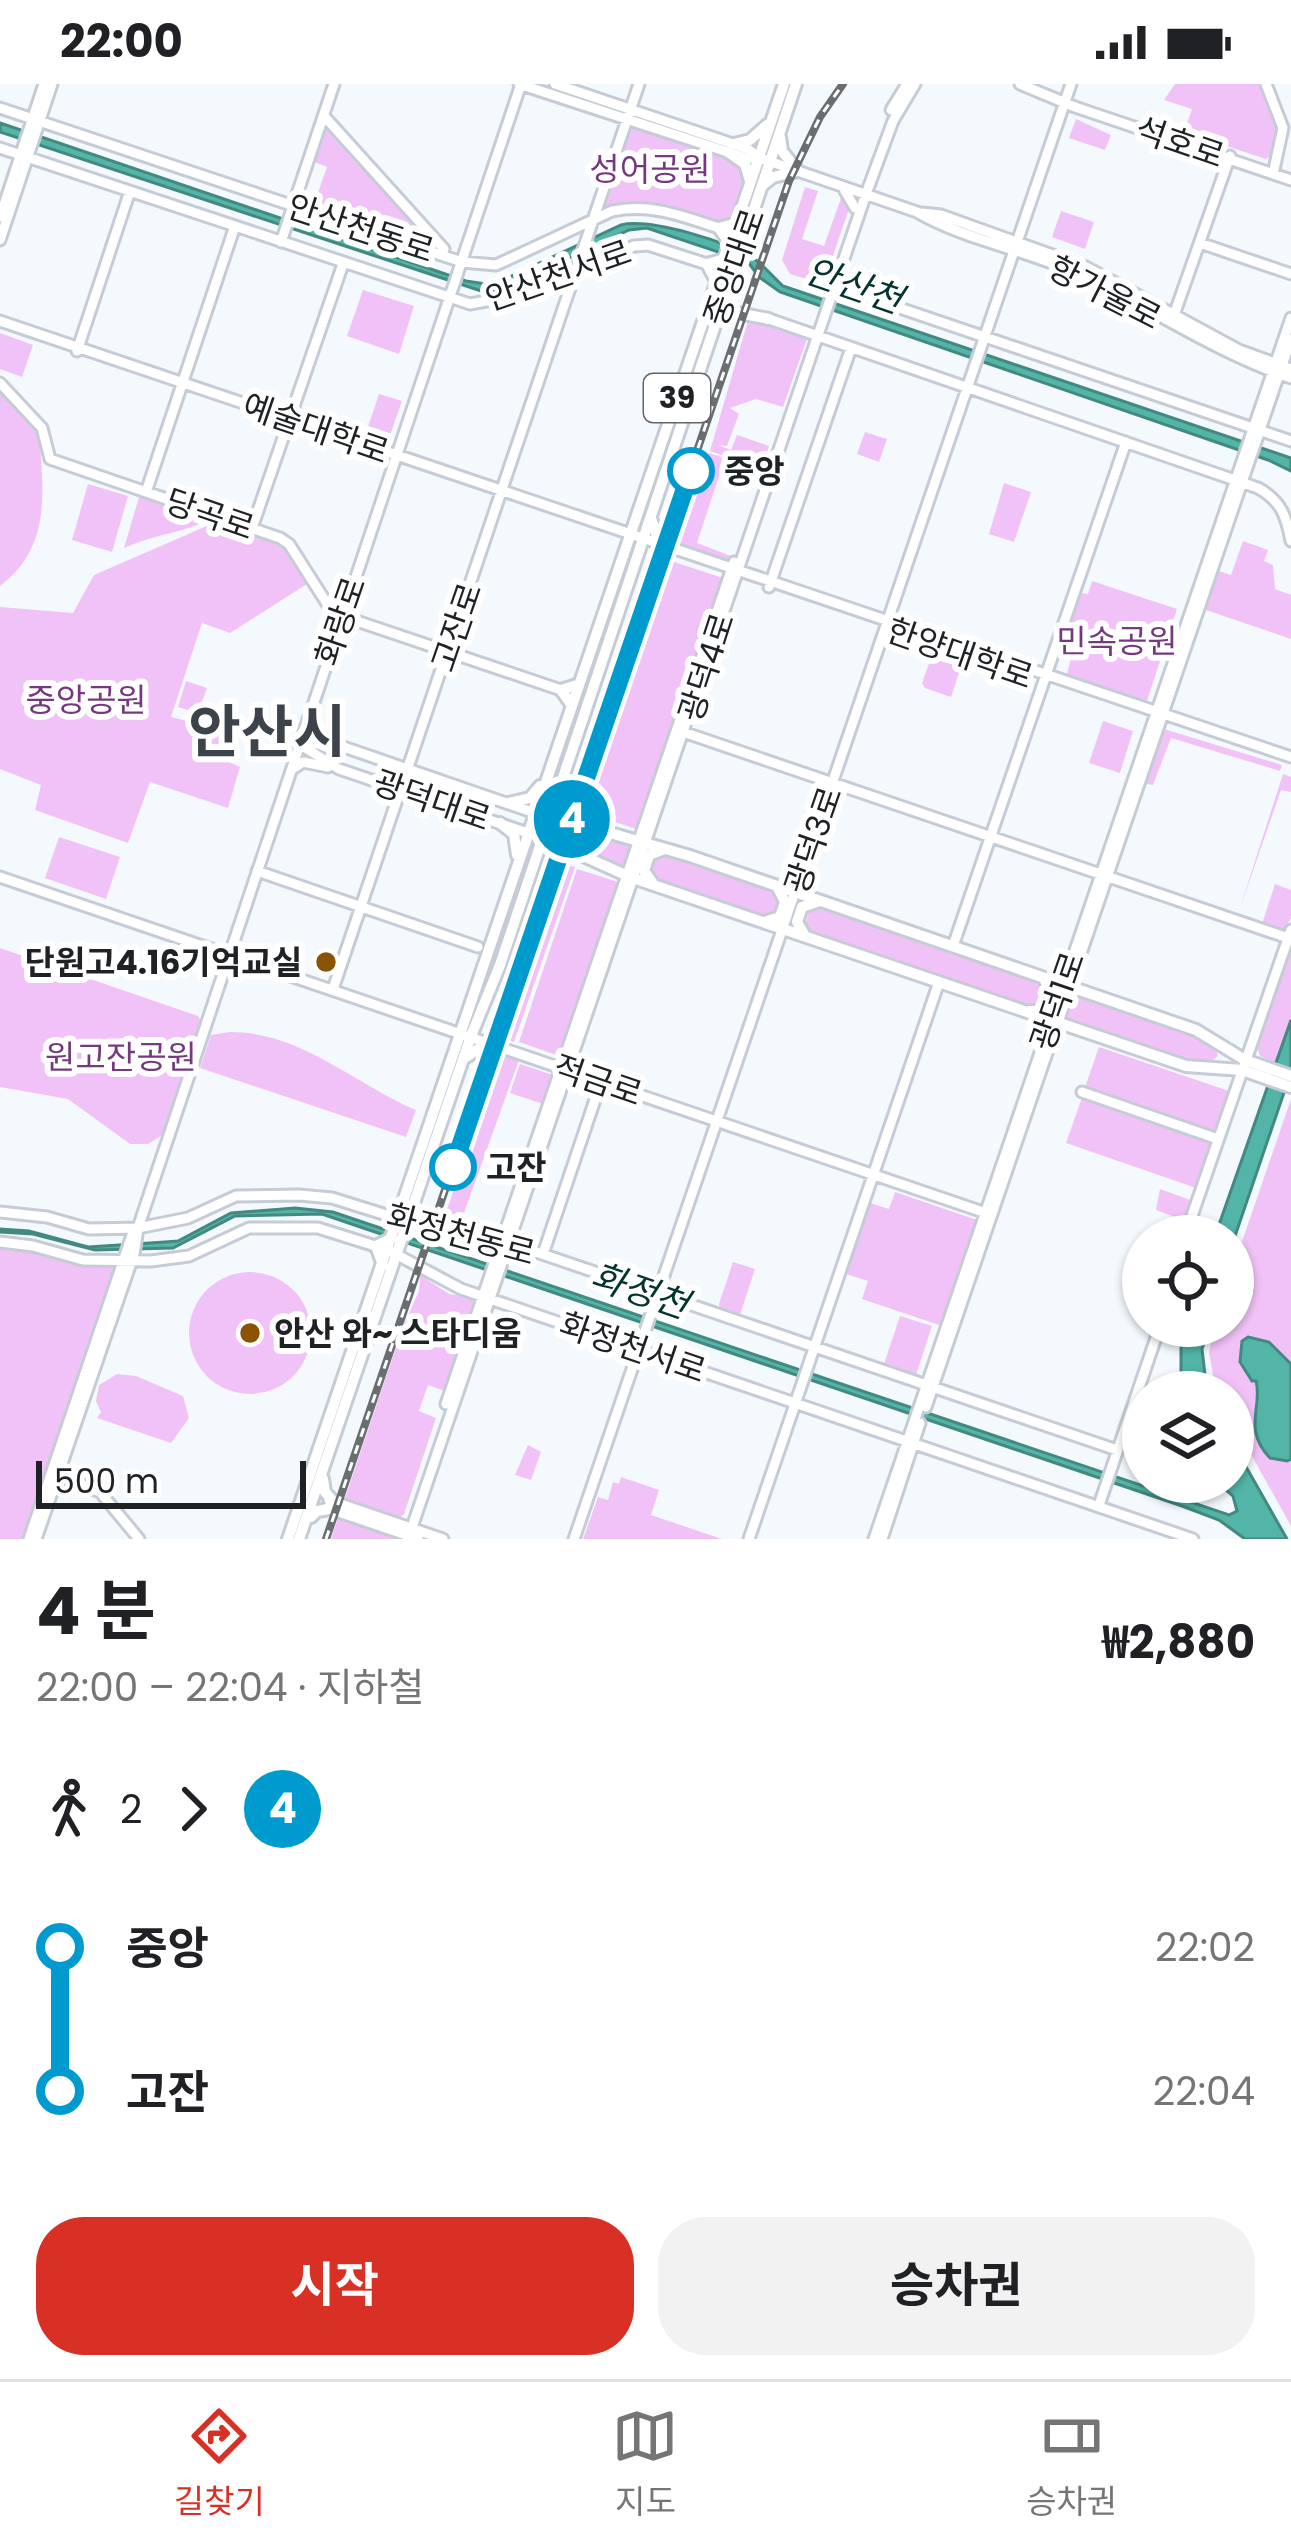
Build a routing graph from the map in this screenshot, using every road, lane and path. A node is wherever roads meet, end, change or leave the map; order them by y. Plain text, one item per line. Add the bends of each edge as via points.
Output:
1 (48, 84) edge
2 (334, 84) edge
3 (520, 84) edge
4 (555, 84) edge
5 (636, 84) edge
6 (911, 84) edge
7 (1020, 84) edge
8 (1074, 84) edge
9 (1266, 84) edge
10 (794, 85) edge
11 (1068, 101) junction
12 (0, 108) edge
13 (626, 113) junction
14 (324, 116) junction
15 (773, 118) junction
16 (35, 123) junction
17 (779, 134) junction
18 (0, 148) edge
19 (731, 148) junction
20 (25, 153) junction
21 (1229, 157) junction
22 (765, 160) junction
23 (798, 171) junction
24 (1274, 171) junction
25 (869, 177) junction
26 (1291, 177) edge
27 (756, 184) junction
28 (842, 186) junction
29 (130, 191) junction
30 (863, 194) junction
31 (600, 197) junction
32 (887, 202) junction
33 (292, 209) junction
34 (858, 210) junction
35 (612, 211) junction
36 (0, 217) edge
37 (235, 226) junction
38 (587, 226) junction
39 (282, 239) junction
40 (730, 239) junction
41 (0, 240) edge
42 (1200, 243) junction
43 (1018, 246) junction
44 (442, 255) junction
45 (722, 263) junction
46 (343, 264) junction
47 (460, 266) junction
48 (573, 270) junction
49 (1291, 274) edge
50 (546, 284) junction
51 (722, 285) junction
52 (832, 288) junction
53 (451, 295) junction
54 (560, 300) junction
55 (1174, 315) junction
56 (1291, 318) edge
57 (770, 319) junction
58 (0, 324) edge
59 (714, 326) junction
60 (815, 336) junction
61 (1291, 339) edge
62 (986, 340) junction
63 (851, 348) junction
64 (77, 350) junction
65 (1282, 370) edge
66 (0, 383) edge
67 (181, 385) junction
68 (969, 389) junction
69 (289, 421) junction
70 (1256, 432) junction
71 (1291, 441) edge
72 (1126, 442) junction
73 (396, 458) junction
74 (1239, 481) junction
75 (498, 492) junction
76 (146, 493) junction
77 (646, 508) junction
78 (252, 528) junction
79 (630, 537) junction
80 (1291, 542) edge
81 (659, 548) junction
82 (628, 562) junction
83 (734, 573) junction
84 (770, 585) junction
85 (610, 613) junction
86 (342, 617) junction
87 (888, 626) junction
88 (445, 651) junction
89 (1043, 679) junction
90 (578, 685) junction
91 (561, 690) junction
92 (571, 704) junction
93 (1158, 717) junction
94 (308, 718) junction
95 (680, 731) junction
96 (299, 744) junction
97 (335, 744) junction
98 (560, 758) tunnel mouth
99 (1291, 759) edge
100 (383, 760) junction
101 (334, 766) junction
102 (405, 768) junction
103 (290, 772) junction
104 (548, 773) junction
105 (376, 781) junction
106 (834, 784) junction
107 (398, 788) junction
108 (558, 791) junction
109 (509, 803) junction
110 (535, 813) junction
111 (548, 818) junction
112 (500, 823) junction
113 (581, 825) junction
114 (534, 835) junction
115 (990, 837) junction
116 (642, 840) junction
117 (569, 848) junction
118 (668, 849) junction
119 (519, 857) junction
120 (534, 860) junction
121 (598, 864) junction
122 (257, 871) junction
123 (630, 876) junction
124 (1104, 876) junction
125 (0, 877) edge
126 (522, 879) junction
127 (654, 884) junction
128 (777, 885) junction
129 (797, 893) junction
130 (820, 901) junction
131 (359, 906) junction
132 (764, 921) junction
133 (785, 929) junction
134 (806, 936) junction
135 (1290, 937) edge
136 (952, 946) junction
137 (484, 949) junction
138 (229, 954) junction
139 (1032, 974) junction
140 (939, 982) junction
141 (478, 983) junction
142 (1066, 986) junction
143 (331, 988) junction
144 (1020, 1010) junction
145 (1054, 1021) junction
146 (467, 1025) junction
147 (489, 1042) junction
148 (1253, 1044) junction
149 (1221, 1045) junction
150 (459, 1055) junction
151 (526, 1055) junction
152 (1216, 1068) junction
153 (564, 1069) junction
154 (1253, 1069) junction
155 (1291, 1076) edge
156 (601, 1082) junction
157 (1291, 1088) edge
158 (1238, 1089) junction
159 (1082, 1092) dead end
160 (719, 1121) junction
161 (1218, 1139) junction
162 (874, 1173) junction
163 (145, 1207) junction
164 (0, 1212) edge
165 (989, 1214) junction
166 (1194, 1215) edge
167 (1195, 1215) edge
168 (163, 1224) junction
169 (136, 1232) junction
170 (395, 1237) junction
171 (0, 1242) edge
172 (503, 1246) junction
173 (543, 1254) junction
174 (128, 1257) junction
175 (100, 1260) junction
176 (112, 1292) junction
177 (660, 1294) junction
178 (485, 1297) junction
179 (814, 1347) junction
180 (1150, 1347) edge
181 (641, 1349) junction
182 (930, 1386) junction
183 (796, 1402) junction
184 (911, 1442) junction
185 (1115, 1450) junction
186 (325, 1462) junction
187 (55, 1476) junction
188 (309, 1497) junction
189 (1097, 1504) junction
190 (332, 1505) junction
191 (304, 1524) junction
192 (408, 1534) edge
193 (1187, 1538) edge
194 (33, 1539) edge
195 (136, 1539) edge
196 (288, 1539) edge
197 (299, 1539) edge
198 (443, 1539) edge
199 (577, 1539) edge
200 (749, 1539) edge
201 (878, 1539) edge

1 - 16 street
2 - 14 street
3 - 13 street, 항가울로
3 - 47 street, 화랑로
4 - 13 street, 항가울로
5 - 13 street
6 - 25 street, 광덕4로 via 887,118
7 - 11 street, 석호로
8 - 11 street
9 - 24 street via 1283,128
10 - 15 main road, 중앙대로 / 39
10 - 17 main road, 중앙대로 / 39
11 - 21 street, 석호로
11 - 43 street
12 - 16 street, 안산천동로
13 - 19 street, 항가울로
13 - 31 street
13 - 38 street
14 - 33 street
14 - 44 street
15 - 19 main road
15 - 22 main road, 중앙대로 / 39
16 - 20 street
16 - 33 street, 안산천동로
17 - 22 main road, 중앙대로 / 39
17 - 23 main road
18 - 20 street, 안산천서로
19 - 22 street, 항가울로
19 - 27 main road
20 - 29 street, 안산천서로
20 - 36 street
20 - 41 street
21 - 24 street, 석호로
21 - 42 street
22 - 23 street, 항가울로
22 - 27 main road, 중앙대로 / 39
23 - 27 main road
23 - 28 street, 항가울로
24 - 26 street, 석호로
25 - 28 street
25 - 30 street, 광덕4로
25 - 32 street
27 - 40 main road, 중앙대로 / 39
28 - 30 street, 항가울로
28 - 34 street
29 - 37 street, 안산천서로
29 - 64 street
30 - 32 street, 항가울로
30 - 34 street, 광덕4로
31 - 35 street
31 - 38 street
32 - 34 street
32 - 43 street, 항가울로
33 - 39 street
33 - 44 street, 안산천동로
34 - 52 street, 광덕4로
35 - 38 street, 안산천동로
35 - 40 street, 안산천동로 via 652,207
37 - 39 street, 안산천서로
37 - 67 street
38 - 47 street, 안산천동로 via 496,265
38 - 48 street
39 - 46 street, 안산천서로
40 - 45 main road, 중앙대로 / 39
42 - 49 street
42 - 55 street
43 - 55 street, 항가울로 via 1085,267
43 - 62 street
43 - 65 street, 항가울로 via 1214,348
44 - 47 street, 안산천동로
45 - 48 street, 안산천서로 via 643,245
45 - 51 main road, 중앙대로 / 39
46 - 53 street, 안산천서로
46 - 69 street
47 - 53 street, 화랑로
48 - 50 street, 안산천서로
48 - 54 street, 고잔로
48 - 75 street, 고잔로
50 - 53 street, 안산천서로 via 490,304
50 - 54 street
51 - 57 main road via 735,302
51 - 59 main road, 중앙대로 / 39
51 - 77 main road, 중앙대로 / 39
52 - 60 street, 광덕4로
52 - 62 street
53 - 73 street, 화랑로
54 - 75 street, 고잔로
55 - 65 street, 항가울로
56 - 65 street
57 - 59 main road via 733,312
57 - 60 street
58 - 64 street, 예술대학로
59 - 77 main road, 중앙대로 / 39
60 - 63 street
60 - 83 street, 광덕4로
61 - 65 street
62 - 68 street, 광덕3로
62 - 70 street
63 - 68 street
63 - 84 street
64 - 67 street, 예술대학로
65 - 70 street
66 - 76 street, 당곡로 via 42,428 50,459
67 - 69 street, 예술대학로
67 - 76 street
68 - 72 street
68 - 87 street, 광덕3로
69 - 73 street, 예술대학로
69 - 78 street
70 - 71 street
70 - 74 street, 광덕1로
72 - 74 street
72 - 89 street
73 - 75 street, 예술대학로
73 - 86 street, 화랑로
74 - 80 street via 1278,501
74 - 93 street, 광덕1로
75 - 79 street, 예술대학로
75 - 88 street, 고잔로
76 - 78 street, 당곡로
77 - 79 main road, 중앙대로 / 39
77 - 79 main road
77 - 81 main road
78 - 86 street, 당곡로 via 289,544 324,603
79 - 81 street, 한양대학로
79 - 82 main road, 중앙대로 / 39
79 - 82 main road
81 - 82 main road
81 - 83 street, 한양대학로
82 - 85 main road, 중앙대로 / 39
83 - 84 street, 한양대학로
83 - 95 street, 광덕4로
84 - 87 street, 한양대학로
85 - 90 main road, 중앙대로
85 - 98 main road, 39
85 - 108 main road, 중앙대로 via 609,645
86 - 88 street
86 - 94 street, 화랑로
87 - 89 street, 한양대학로
87 - 106 street, 광덕3로
88 - 91 street
88 - 102 street, 고잔로
89 - 93 street, 한양대학로
89 - 115 street
90 - 91 main road
90 - 92 main road, 중앙대로
91 - 92 main road
92 - 104 main road, 중앙대로
93 - 99 street, 한양대학로
93 - 124 street, 광덕1로
94 - 96 street, 화랑로
94 - 97 street via 312,732
95 - 106 street
95 - 116 street, 광덕4로
96 - 97 street, 광덕대로
96 - 101 street, 광덕대로
96 - 103 street, 화랑로
97 - 100 street, 광덕대로
97 - 101 street via 325,752
100 - 102 street, 광덕대로
100 - 105 street via 388,772
101 - 103 street via 303,762
101 - 105 street, 광덕대로
102 - 107 street, 고잔로
102 - 109 street, 광덕대로
103 - 122 street, 화랑로
104 - 108 main road via 549,798
104 - 109 main road via 530,798
104 - 110 main road, 중앙대로
105 - 107 street, 광덕대로
106 - 115 street
106 - 129 street, 광덕3로
107 - 112 street, 광덕대로
107 - 131 street, 고잔로
108 - 111 main road, 중앙대로
108 - 113 main road
109 - 110 street, 광덕대로
109 - 112 street via 515,817
110 - 111 main road, 광덕대로
110 - 114 main road, 중앙대로
111 - 113 main road, 광덕대로
111 - 114 main road, 중앙대로
112 - 114 street, 광덕대로
112 - 119 main road via 514,834
113 - 116 main road, 광덕대로
113 - 117 main road via 560,834
114 - 117 main road, 광덕대로
114 - 119 main road, 중앙대로
114 - 120 main road, 중앙대로
115 - 124 street
115 - 136 street
116 - 118 main road, 광덕대로
116 - 123 street, 광덕4로
117 - 121 main road, 광덕대로
118 - 127 main road via 649,855 644,872
118 - 128 main road, 광덕대로
119 - 126 main road via 528,854
119 - 137 main road, 중앙대로
120 - 121 main road via 551,848
120 - 126 main road, 중앙대로
121 - 123 main road, 광덕대로
122 - 131 street
122 - 138 street, 화랑로
123 - 127 main road, 광덕대로
123 - 153 street, 광덕4로
124 - 135 street
124 - 142 street, 광덕1로
125 - 138 street, 적금로
126 - 141 main road
126 - 146 main road
127 - 132 main road, 광덕대로
128 - 129 main road, 광덕대로
128 - 132 main road via 785,897 781,914
129 - 130 main road, 광덕대로
129 - 133 street, 광덕3로
130 - 134 main road via 802,907 797,925
130 - 136 main road, 광덕대로
131 - 137 street
131 - 143 street, 고잔로
132 - 133 main road, 광덕대로
133 - 134 main road, 광덕대로
133 - 160 street, 광덕3로
134 - 140 main road, 광덕대로
135 - 148 street
136 - 139 main road, 광덕대로
137 - 141 main road, 중앙대로
138 - 143 street, 적금로
138 - 163 street, 화랑로
139 - 142 main road, 광덕대로
139 - 144 main road via 1051,994 1041,1011
140 - 144 main road, 광덕대로
140 - 162 street
141 - 146 main road, 중앙대로
142 - 145 street, 광덕1로
142 - 149 main road, 광덕대로
143 - 146 street, 적금로
144 - 145 main road, 광덕대로
145 - 152 main road, 광덕대로 via 1186,1066
145 - 165 street, 광덕1로
146 - 147 street, 적금로
146 - 150 main road, 중앙대로
146 - 151 street
147 - 150 main road
147 - 151 street, 적금로
148 - 149 street
148 - 154 street
149 - 152 main road
149 - 154 main road, 광덕대로
150 - 170 main road, 중앙대로
151 - 153 street, 적금로
152 - 154 main road, 광덕대로
152 - 158 street
153 - 156 street, 적금로
153 - 172 street, 광덕4로
154 - 155 main road, 광덕대로
154 - 157 main road, 광덕대로
154 - 158 street
154 - 158 street
156 - 160 street, 적금로
156 - 173 street
158 - 161 street
158 - 167 street
159 - 161 street
160 - 162 street, 적금로
160 - 177 street, 광덕3로
161 - 166 street
162 - 165 street, 적금로
162 - 179 street
163 - 168 street
163 - 169 street, 화랑로
164 - 169 street, 화정천동로
165 - 182 street, 광덕1로
168 - 169 street, 화정천동로
168 - 170 street, 화정천동로 via 263,1193 332,1198
169 - 174 street, 화랑로
170 - 172 street, 화정천동로 via 452,1235
170 - 174 street, 화정천서로 via 258,1228 183,1258
170 - 178 street, 화정천서로 via 436,1278
170 - 186 main road, 중앙대로
170 - 188 main road, 중앙대로
171 - 175 street, 화정천서로
172 - 173 street, 화정천동로
172 - 178 street, 광덕4로
173 - 177 street, 화정천동로
174 - 175 street, 화정천서로
174 - 176 street, 화랑로
174 - 187 street, 화랑로
175 - 176 street via 114,1273
176 - 187 street, 화랑로
177 - 179 street, 화정천동로
177 - 181 street, 광덕3로
178 - 181 street, 화정천서로
178 - 192 street
179 - 182 street, 화정천동로
179 - 183 street
180 - 185 street
181 - 183 street, 화정천서로
181 - 199 street
182 - 184 street, 광덕1로
182 - 185 street, 화정천동로
183 - 184 street, 화정천서로
183 - 200 street
184 - 189 street, 화정천서로
184 - 201 street, 광덕1로
185 - 189 street
186 - 188 main road, 중앙대로
186 - 190 main road
187 - 194 street, 화랑로
187 - 195 street via 100,1492
188 - 190 street
188 - 191 main road, 중앙대로
188 - 196 main road, 중앙대로
189 - 193 street, 화정천서로
190 - 191 main road
190 - 192 street
191 - 197 main road, 중앙대로
192 - 198 street

